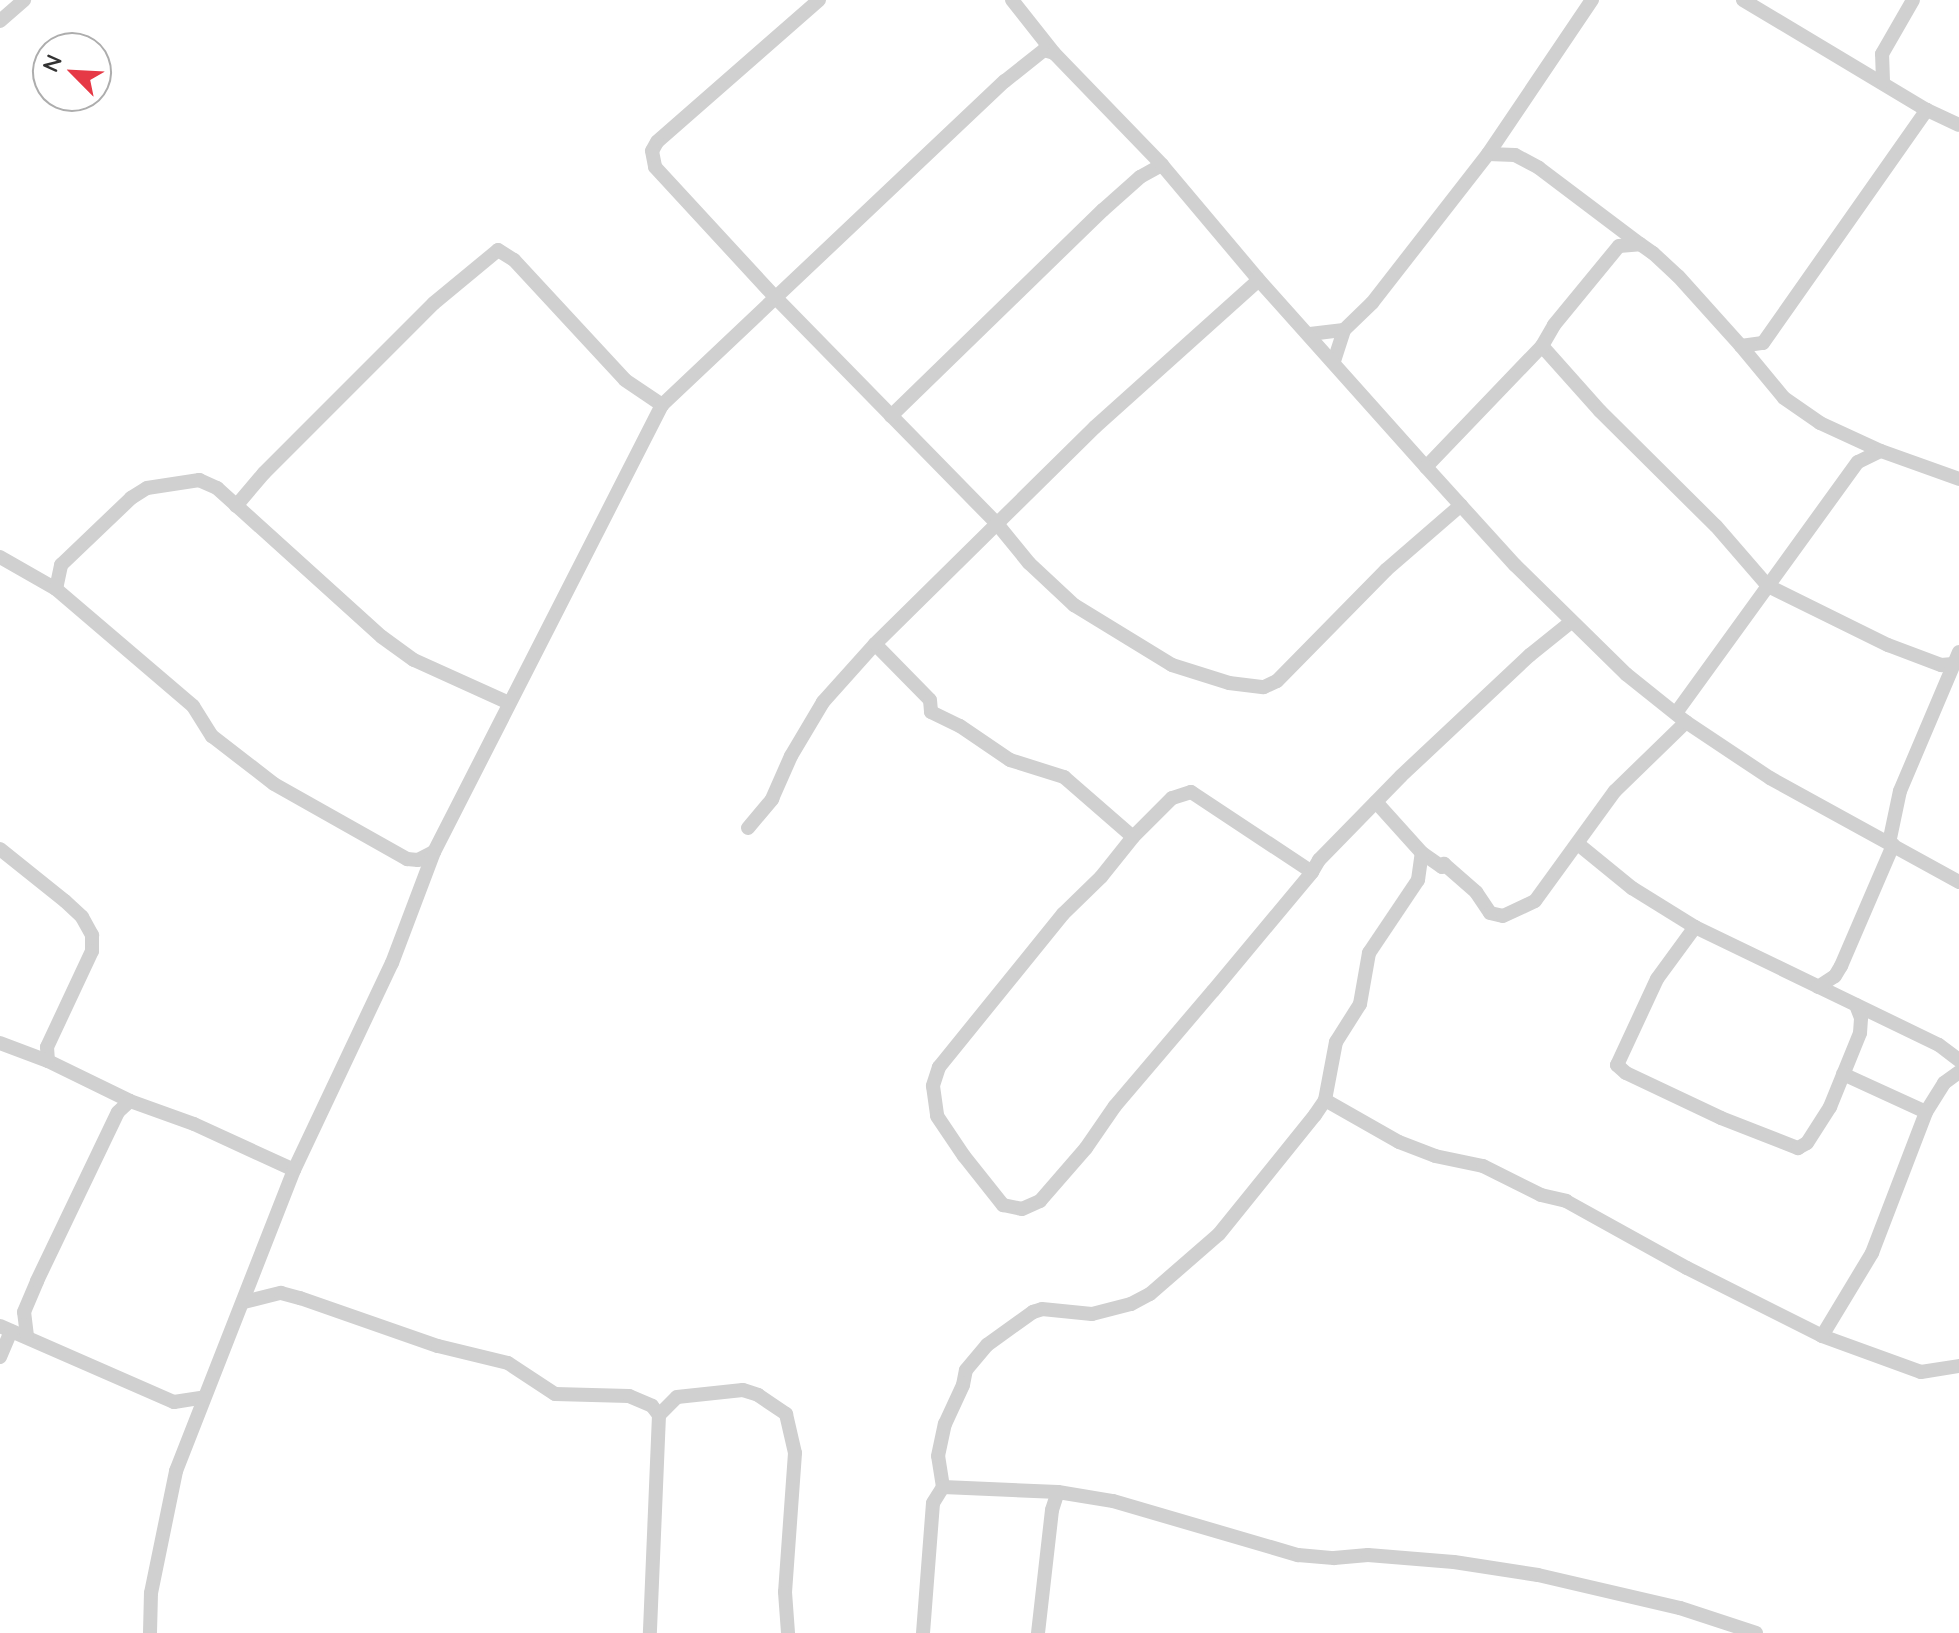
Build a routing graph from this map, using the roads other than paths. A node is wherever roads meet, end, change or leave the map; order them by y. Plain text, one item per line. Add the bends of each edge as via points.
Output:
1 (24, 0) edge
2 (819, 0) edge
3 (1012, 0) edge
4 (1592, 0) edge
5 (1743, 0) edge
6 (1913, 0) edge
7 (0, 21) edge
8 (1054, 53) junction
9 (1883, 81) junction
10 (1927, 110) junction
11 (1959, 125) edge
12 (1504, 131) junction
13 (1488, 154) junction
14 (1515, 155) junction
15 (1162, 165) junction
16 (1620, 229) junction
17 (1640, 244) junction
18 (1619, 246) junction
19 (1259, 280) junction
20 (776, 298) junction
21 (1344, 330) junction
22 (1310, 334) junction
23 (1763, 343) junction
24 (1542, 346) junction
25 (1741, 346) junction
26 (1334, 361) junction
27 (1757, 368) junction
28 (662, 405) junction
29 (891, 416) junction
30 (1881, 451) junction
31 (1426, 467) junction
32 (1959, 479) edge
33 (1461, 505) junction
34 (236, 506) junction
35 (998, 525) junction
36 (0, 557) edge
37 (1768, 586) junction
38 (56, 589) junction
39 (1571, 622) junction
40 (875, 644) junction
41 (1950, 665) edge
42 (509, 703) junction
43 (1681, 717) junction
44 (1376, 802) junction
45 (748, 828) dead end
46 (1133, 837) junction
47 (1578, 844) junction
48 (1891, 844) junction
49 (0, 849) edge
50 (434, 852) junction
51 (1422, 853) junction
52 (1312, 872) junction
53 (1959, 882) edge
54 (1695, 927) junction
55 (1835, 976) junction
56 (1818, 987) junction
57 (1839, 997) junction
58 (1856, 1005) junction
59 (1882, 1017) junction
60 (1860, 1033) junction
61 (0, 1043) edge
62 (1959, 1060) edge
63 (48, 1061) junction
64 (1959, 1072) edge
65 (1843, 1074) junction
66 (1325, 1100) junction
67 (130, 1101) junction
68 (1926, 1112) junction
69 (294, 1170) junction
70 (244, 1302) junction
71 (24, 1316) junction
72 (6, 1328) edge
73 (27, 1336) junction
74 (1822, 1336) junction
75 (0, 1357) edge
76 (1959, 1366) edge
77 (204, 1397) junction
78 (174, 1402) junction
79 (659, 1415) junction
80 (192, 1425) junction
81 (943, 1487) junction
82 (1058, 1492) junction
83 (923, 1632) edge
84 (150, 1633) edge
85 (650, 1633) edge
86 (788, 1633) edge
87 (1038, 1633) edge
88 (1756, 1633) edge

1 - 7 street
2 - 20 street via 674,125 652,151 660,174
3 - 8 street
4 - 12 street
5 - 9 street
6 - 9 street via 1882,54
8 - 15 street
8 - 20 street via 1044,50 1005,81
9 - 10 street
10 - 11 street
10 - 23 street
12 - 13 street
12 - 14 street
13 - 14 street
13 - 21 street via 1381,292
14 - 16 street
15 - 19 street
15 - 29 street via 1103,210
16 - 17 street
16 - 18 street
17 - 18 street
17 - 25 street via 1678,276
18 - 24 street
19 - 22 street
19 - 35 street via 1095,427
20 - 28 street
20 - 29 street
21 - 22 street
21 - 26 street
22 - 26 street
23 - 25 street
23 - 27 street
24 - 31 street
24 - 37 street
25 - 27 street
26 - 31 street
27 - 30 street via 1784,398 1820,423
28 - 34 street via 625,380 514,260 498,250 434,303
28 - 42 street
29 - 35 street
30 - 32 street
30 - 37 street via 1858,462
31 - 33 street
33 - 35 street via 1386,570 1277,681 1254,688 1172,665 1140,649 1057,592
33 - 39 street
34 - 38 street via 199,480 147,488 61,565
34 - 42 street via 382,637 414,660
35 - 40 street
36 - 38 street
37 - 41 street via 1888,645
37 - 43 street
38 - 50 street via 193,706 212,736 274,784 407,859
39 - 43 street
39 - 44 street
40 - 45 street via 823,702 772,799
40 - 46 street via 930,700 931,712 1010,760 1064,777
41 - 48 street via 1896,802
42 - 50 street
43 - 47 street via 1615,791
43 - 48 street via 1770,778
44 - 51 street
44 - 52 street
46 - 52 street via 1172,798 1191,792
46 - 52 street via 939,1067 933,1086 937,1116 989,1190 1013,1210 1040,1201
47 - 51 street via 1535,901 1503,916 1490,913 1476,892
47 - 54 street via 1632,888
48 - 53 street
48 - 55 street
49 - 63 street via 65,901 92,935 92,951 47,1047
50 - 69 street via 392,963
51 - 66 street via 1418,880 1369,953 1360,1004 1336,1042
54 - 56 street
54 - 65 street via 1657,979 1619,1056 1620,1069 1798,1148 1807,1143 1830,1107
55 - 56 street
55 - 57 street
56 - 57 street
57 - 58 street
58 - 59 street
58 - 60 street
59 - 60 street
59 - 62 street
60 - 65 street
61 - 63 street
63 - 67 street
64 - 68 street via 1944,1083
65 - 68 street
66 - 74 street via 1399,1142 1483,1166 1541,1195 1566,1201
66 - 81 street via 1219,1234 1150,1294 1092,1314 1042,1309 987,1345 966,1370 945,1424 938,1456
67 - 69 street
67 - 71 street via 118,1112
68 - 74 street via 1872,1253
69 - 70 street
70 - 77 street
70 - 79 street via 281,1293 300,1298 438,1346 508,1363 555,1394 629,1396
71 - 72 street
71 - 73 street
72 - 73 street
72 - 75 street
73 - 78 street
74 - 76 street via 1921,1372
77 - 78 street
77 - 80 street
78 - 80 street
79 - 85 street
79 - 86 street via 677,1397 743,1390 786,1414 795,1453 785,1592
80 - 84 street via 156,1564
81 - 82 street
81 - 83 street via 933,1503
82 - 87 street
82 - 88 street via 1192,1522 1298,1555 1454,1562 1538,1575 1680,1608

